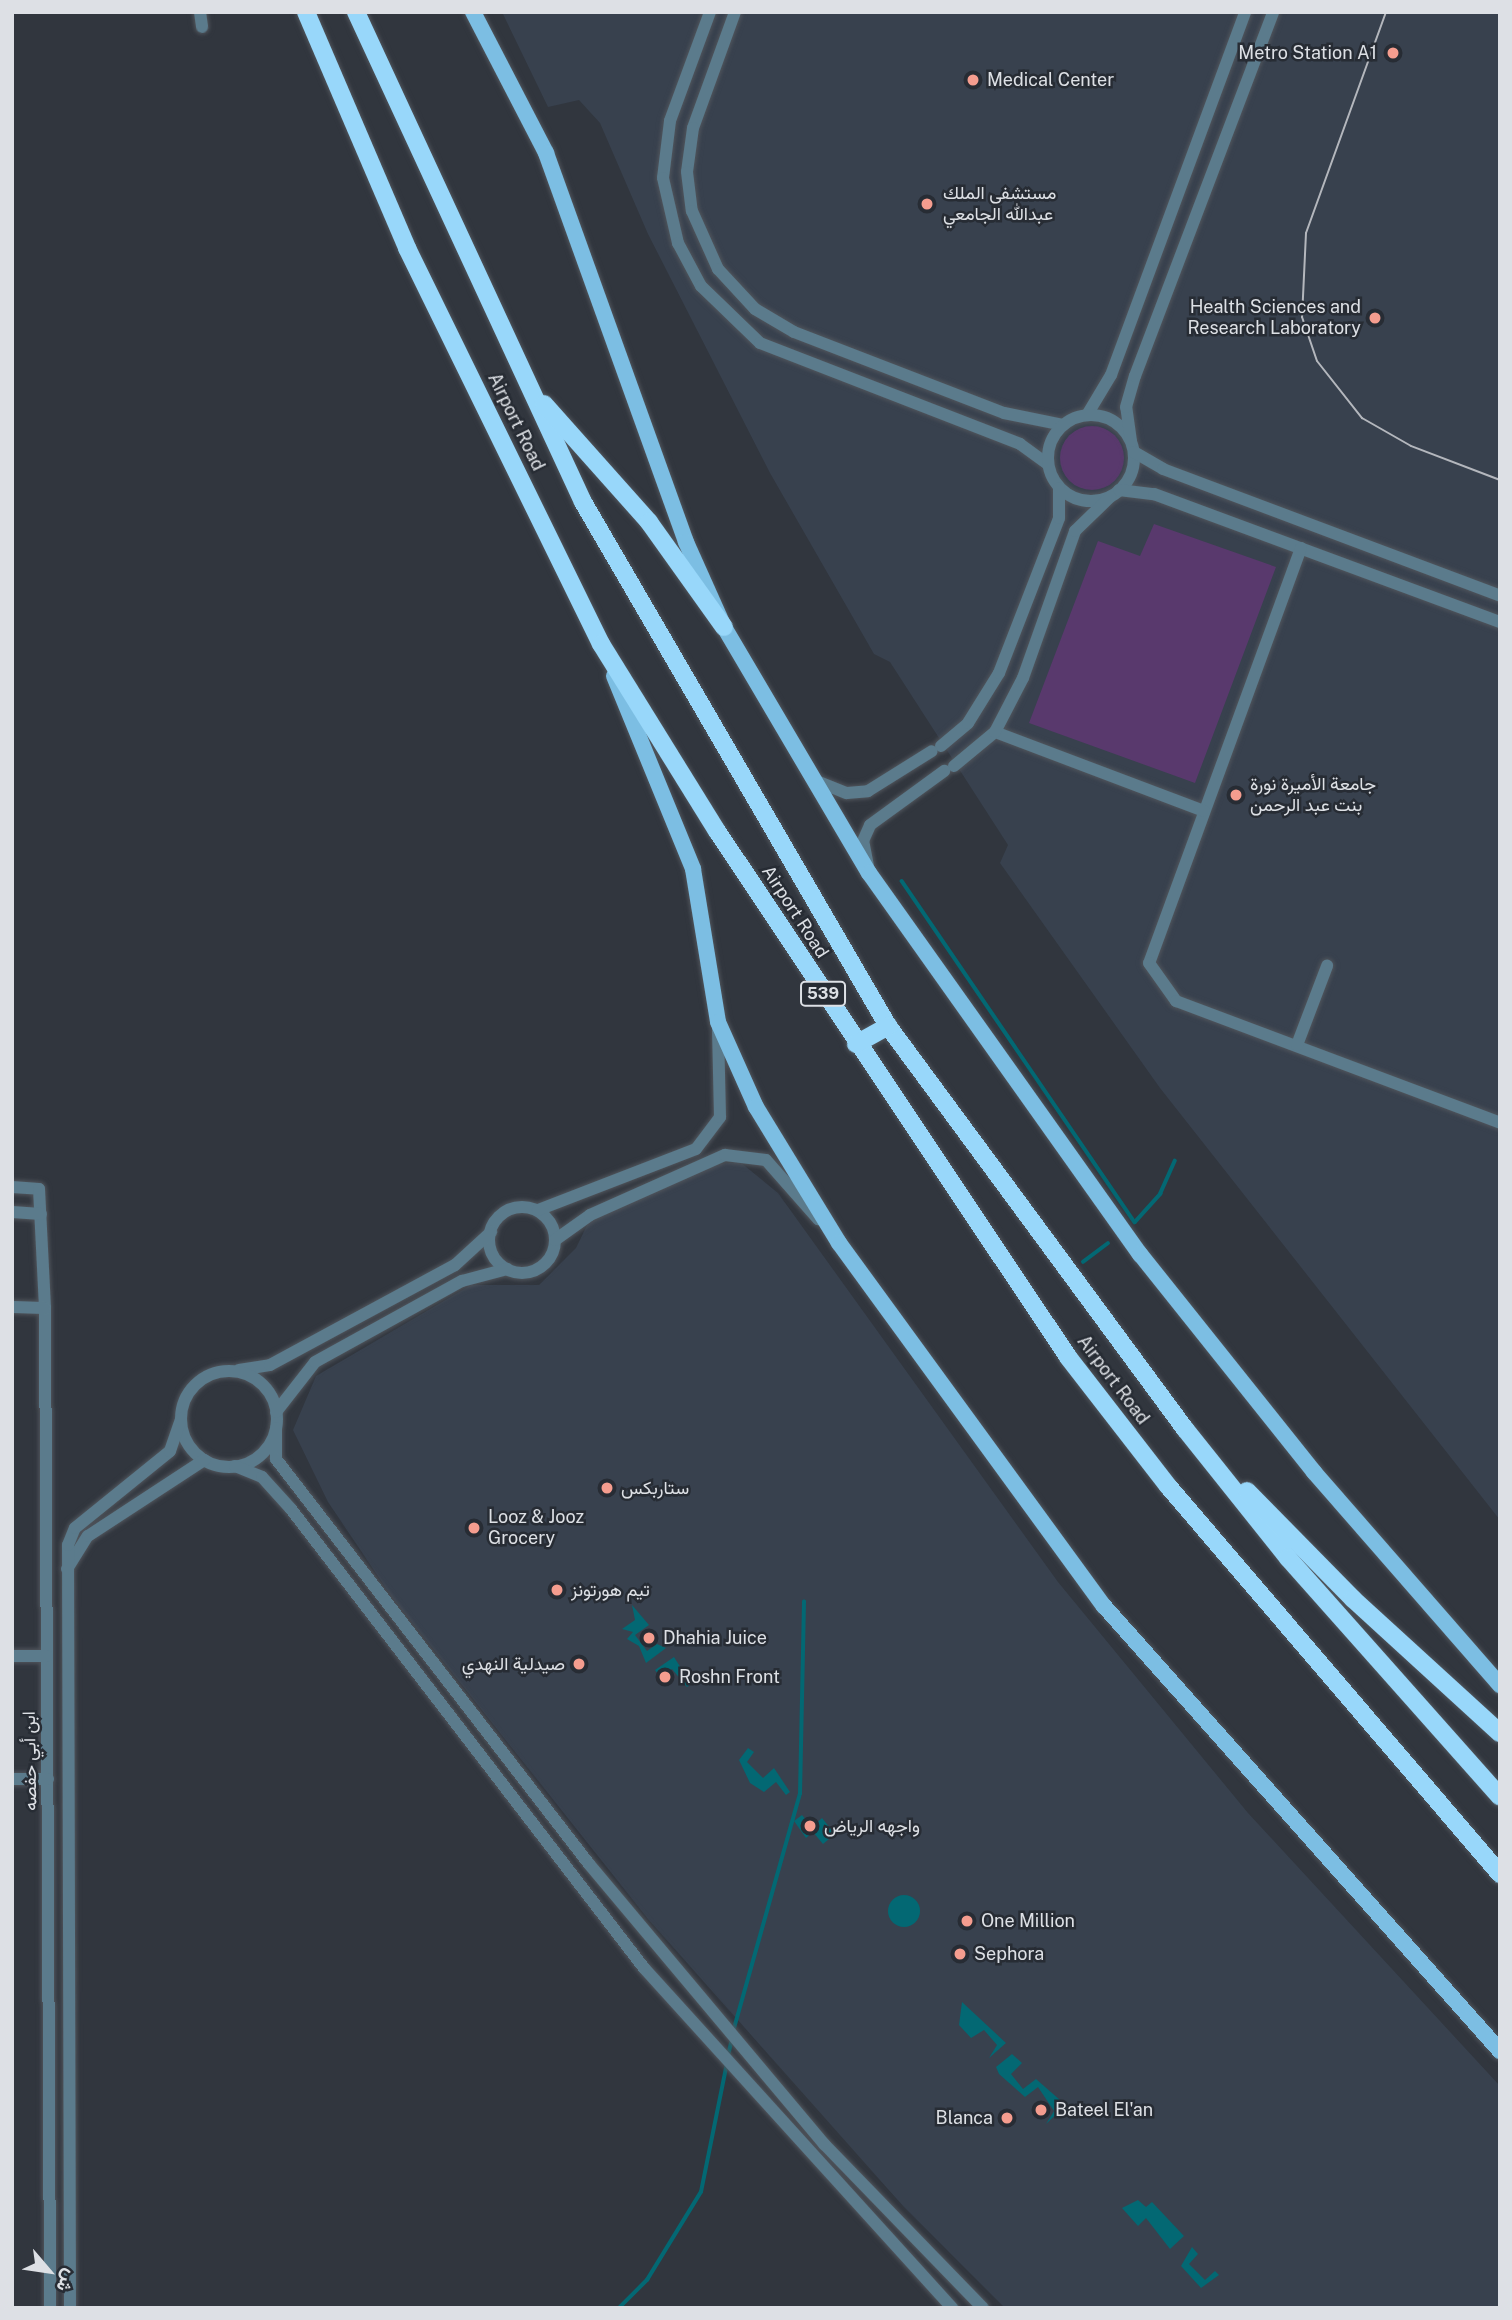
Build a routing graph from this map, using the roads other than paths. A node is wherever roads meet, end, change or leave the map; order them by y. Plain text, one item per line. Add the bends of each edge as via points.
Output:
1 (200, 12) edge
2 (306, 12) edge
3 (356, 12) edge
4 (362, 12) edge
5 (473, 12) edge
6 (709, 12) edge
7 (735, 12) edge
8 (1245, 12) edge
9 (1273, 12) edge
10 (202, 27) dead end
11 (406, 131) junction
12 (530, 389) junction
13 (1087, 415) junction
14 (1063, 425) junction
15 (1132, 447) junction
16 (1048, 464) junction
17 (1059, 488) junction
18 (1115, 493) junction
19 (1301, 548) junction
20 (1500, 596) edge
21 (1500, 622) edge
22 (724, 627) junction
23 (601, 644) junction
24 (995, 732) junction
25 (814, 780) junction
26 (1204, 811) junction
27 (869, 873) junction
28 (1327, 966) dead end
29 (718, 1022) junction
30 (888, 1026) junction
31 (856, 1044) junction
32 (1297, 1045) junction
33 (1500, 1123) edge
34 (12, 1187) edge
35 (538, 1210) junction
36 (12, 1212) edge
37 (41, 1214) junction
38 (491, 1232) junction
39 (555, 1240) junction
40 (839, 1243) junction
41 (507, 1269) junction
42 (12, 1307) edge
43 (45, 1308) junction
44 (234, 1371) junction
45 (276, 1412) junction
46 (181, 1419) junction
47 (1178, 1419) junction
48 (276, 1428) junction
49 (204, 1460) junction
50 (235, 1466) junction
51 (67, 1570) junction
52 (12, 1656) edge
53 (47, 1656) junction
54 (1500, 1685) edge
55 (1500, 1733) edge
56 (12, 1779) edge
57 (48, 1779) junction
58 (1500, 1797) edge
59 (1500, 1874) edge
60 (1500, 2051) edge
61 (50, 2308) edge
62 (70, 2308) edge
63 (953, 2308) edge
64 (983, 2308) edge

1 - 10 street
2 - 23 highway, Airport Road / 539 via 407,248
3 - 11 highway, Airport Road / 539
4 - 11 main road
5 - 22 main road via 546,153 686,542
6 - 16 street via 670,121 663,178 678,243 701,286 760,343 1020,444
7 - 14 street via 693,128 687,172 692,211 718,270 755,309 794,332 1004,413
8 - 13 street via 1111,375
9 - 15 street via 1135,376 1126,407
11 - 12 highway, Airport Road / 539
12 - 22 highway via 649,522
12 - 30 highway, Airport Road / 539 via 583,502
13 - 14 street
13 - 15 street via 1113,421
14 - 16 street
15 - 18 street
15 - 20 street via 1163,469
16 - 17 street
17 - 18 street via 1083,500
17 - 25 street via 1059,517 999,673 968,723 937,748 868,790 847,793
18 - 19 street via 1154,494
18 - 24 street via 1075,531 1023,678
19 - 21 street
19 - 26 street
22 - 25 main road
23 - 29 main road via 693,869
23 - 31 highway, Airport Road / 539
24 - 26 street
24 - 27 street via 870,825 863,841
25 - 27 main road
26 - 32 street via 1149,963 1176,1001
27 - 54 main road via 1140,1254 1314,1472
28 - 32 street
29 - 35 street via 720,1117 696,1149
29 - 40 main road via 756,1107
30 - 31 highway
30 - 47 highway, Airport Road / 539
31 - 59 highway, Airport Road / 539 via 1068,1357 1168,1486
32 - 33 street
34 - 37 street via 39,1189
35 - 38 street via 507,1210
35 - 39 street
36 - 37 street
37 - 43 street, ابن أبي حفصه
38 - 41 street via 494,1257
38 - 44 street via 455,1265 421,1284 271,1365
39 - 40 street via 590,1215 725,1155 766,1160
39 - 41 street via 542,1266 522,1273
40 - 60 main road via 1104,1606
41 - 45 street via 462,1281 315,1362
42 - 43 street
43 - 53 street, ابن أبي حفصه
44 - 45 street via 262,1384
44 - 46 street via 204,1378 191,1389
45 - 48 street
46 - 49 street via 188,1442
46 - 51 street via 170,1451 75,1528
47 - 55 highway via 1353,1599
47 - 58 highway, Airport Road / 539 via 1288,1558
48 - 50 street via 262,1454
48 - 64 street via 276,1459 589,1864 824,2144
49 - 50 street
49 - 51 street via 88,1536
50 - 63 street via 262,1477 291,1509 644,1968
51 - 62 street
52 - 53 street
53 - 57 street, ابن أبي حفصه
56 - 57 street
57 - 61 street, ابن أبي حفصه

